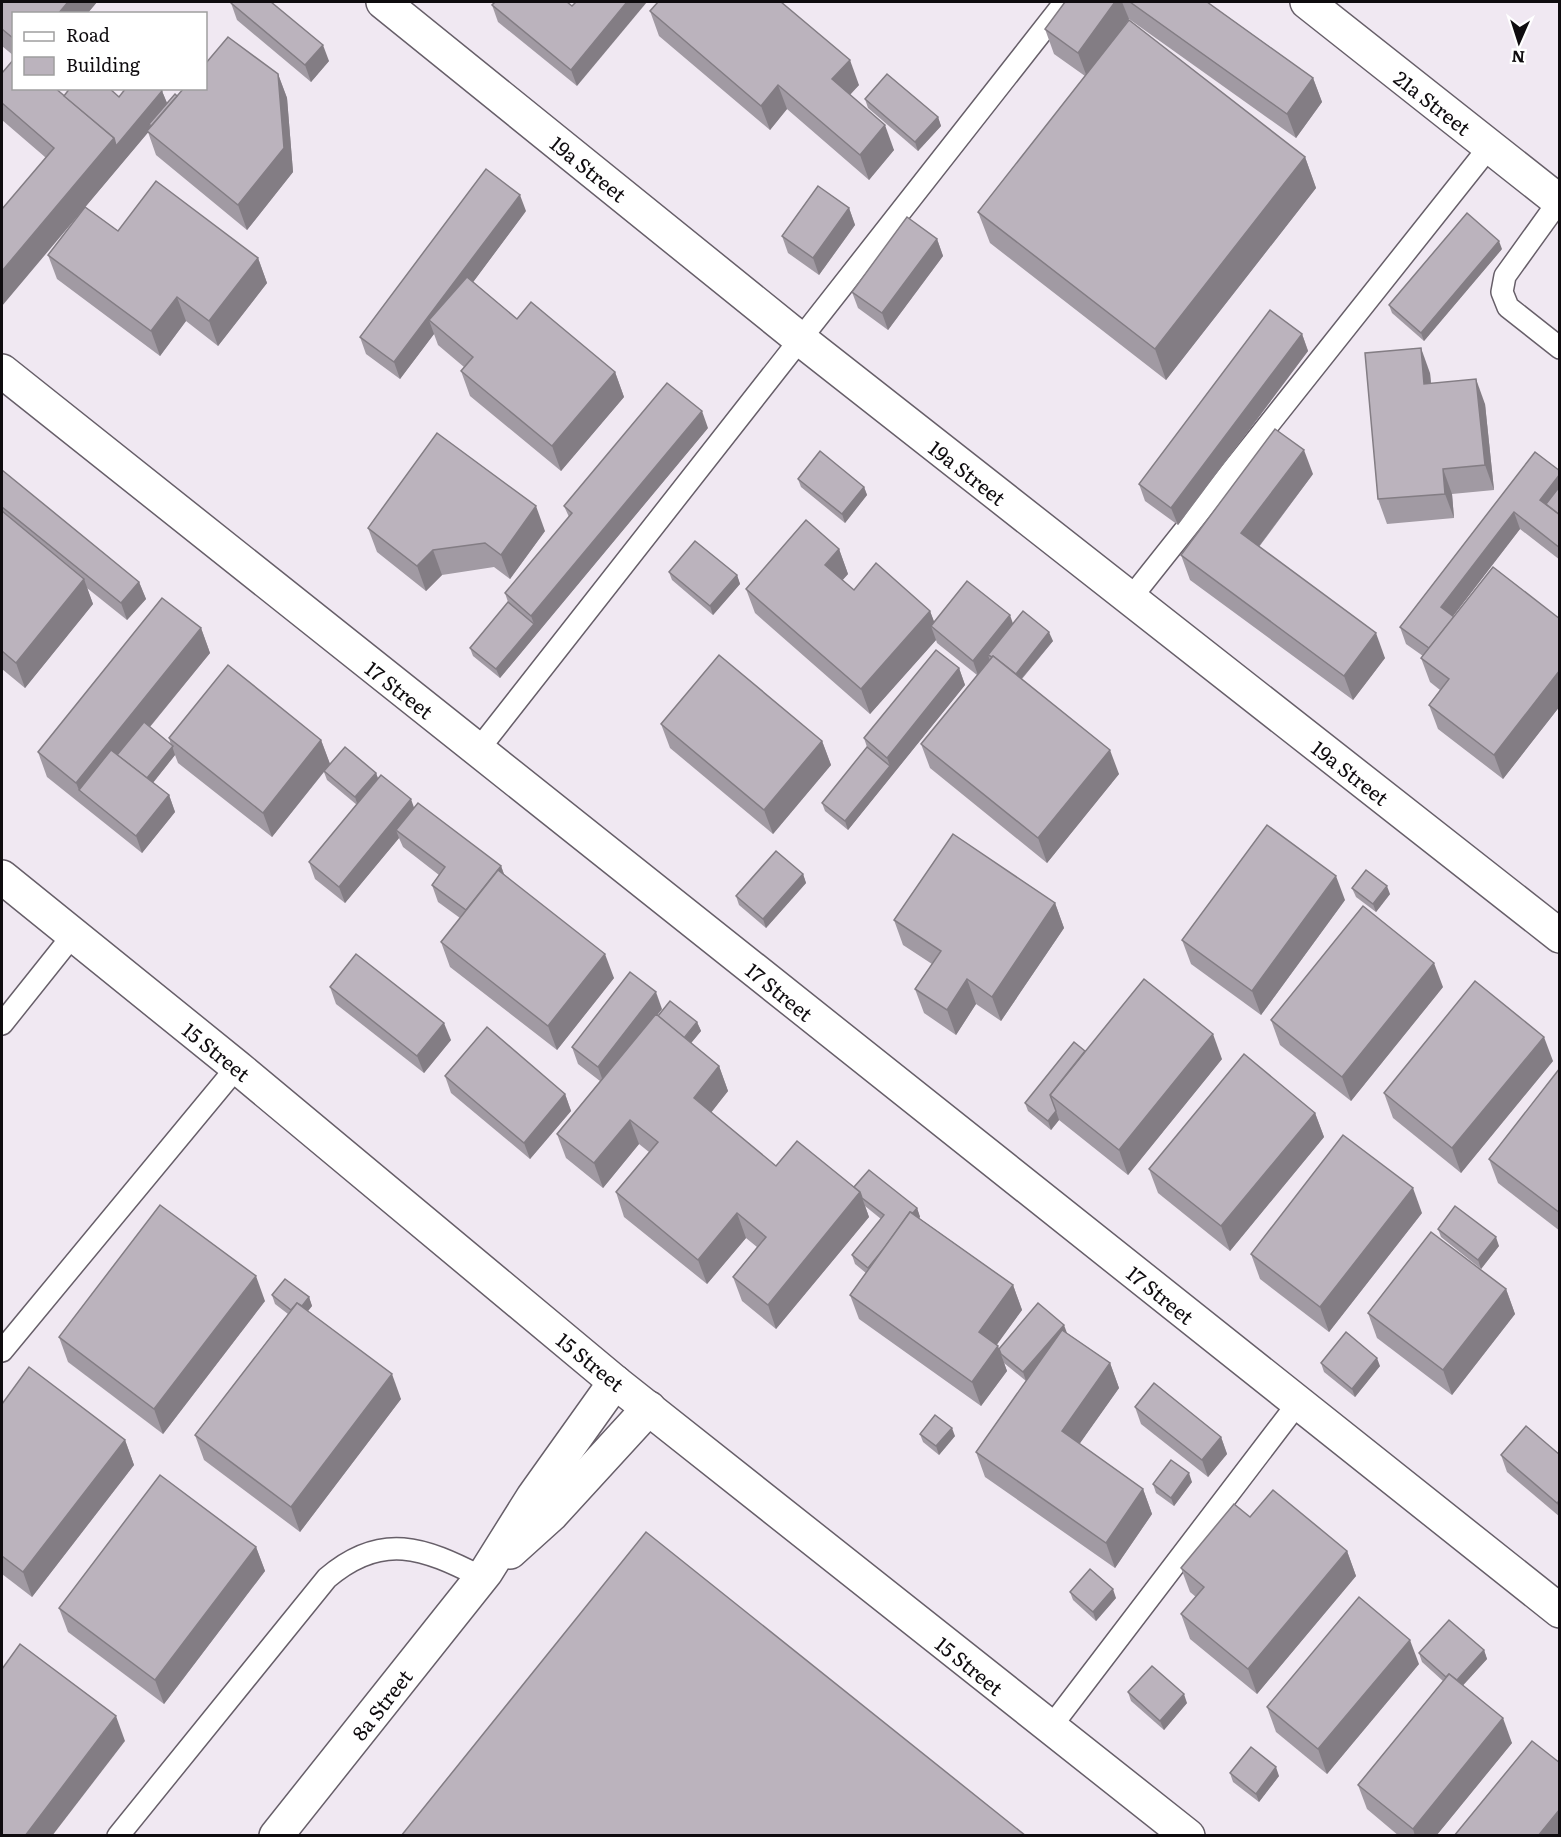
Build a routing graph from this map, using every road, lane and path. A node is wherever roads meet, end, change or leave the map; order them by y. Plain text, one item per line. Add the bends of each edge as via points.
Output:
1 (382, 2) edge
2 (1065, 2) edge
3 (1308, 2) edge
4 (1490, 146) junction
5 (1559, 201) edge
6 (800, 339) junction
7 (1560, 348) edge
8 (2, 371) edge
9 (1130, 599) junction
10 (478, 750) junction
11 (2, 877) edge
12 (73, 935) junction
13 (1560, 936) edge
14 (5, 1020) edge
15 (237, 1067) junction
16 (2, 1351) edge
17 (615, 1382) junction
18 (1298, 1403) junction
19 (649, 1408) junction
20 (483, 1575) junction
21 (1560, 1611) edge
22 (1050, 1728) junction
23 (278, 1835) edge
24 (118, 1836) edge
25 (1188, 1836) edge

1 - 6 street, 19a Street
2 - 6 lane
3 - 4 street, 21a Street
4 - 5 street, 21a Street
4 - 9 lane
5 - 7 lane via 1505,276 1502,292 1508,307
6 - 9 street, 19a Street
6 - 10 lane
8 - 10 street, 17 Street
9 - 13 street, 19a Street
10 - 18 street, 17 Street
11 - 12 street, 15 Street
12 - 14 lane
12 - 15 street, 15 Street
15 - 16 lane
15 - 17 street, 15 Street
17 - 19 street, 15 Street
17 - 20 street, 8a Street via 532,1497
18 - 21 street, 17 Street
18 - 22 lane
19 - 20 street, 8a Street via 551,1515
19 - 22 street, 15 Street
20 - 23 street, 8a Street
20 - 24 lane via 436,1555 406,1550 372,1552 340,1566
22 - 25 street, 15 Street

